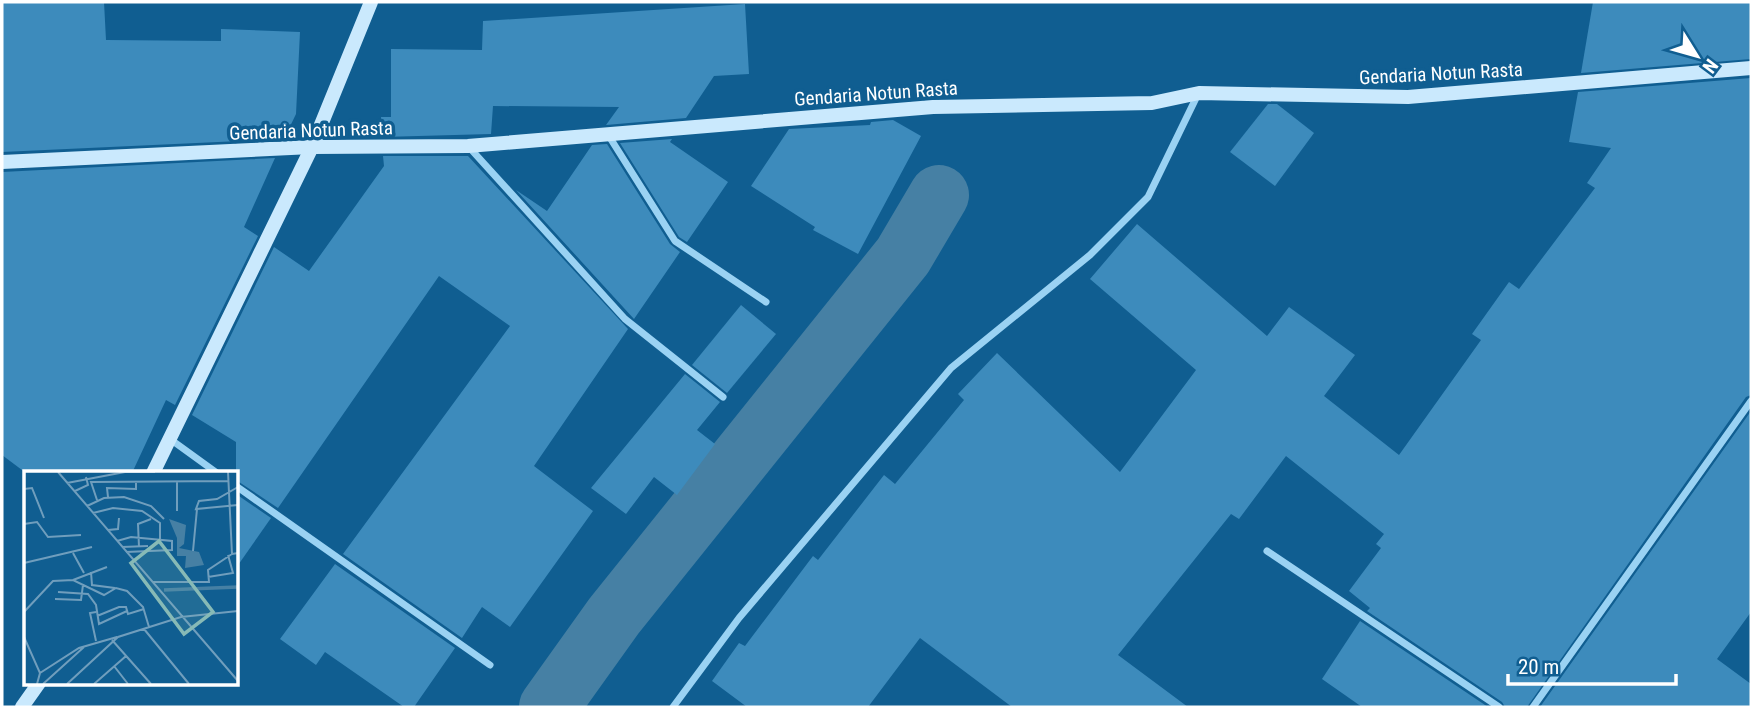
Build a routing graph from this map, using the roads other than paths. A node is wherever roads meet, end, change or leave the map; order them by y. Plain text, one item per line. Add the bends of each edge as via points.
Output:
1 (371, 2) edge
2 (1751, 68) edge
3 (1199, 93) junction
4 (606, 133) junction
5 (468, 146) junction
6 (312, 147) junction
7 (2, 162) edge
8 (766, 302) dead end
9 (723, 397) dead end
10 (1751, 401) edge
11 (170, 439) junction
12 (154, 471) edge
13 (214, 471) edge
14 (238, 487) edge
15 (1267, 551) dead end
16 (490, 665) dead end
17 (38, 684) edge
18 (22, 707) edge
19 (673, 707) edge
20 (1499, 707) edge
21 (1533, 707) edge

1 - 6 main road
2 - 3 main road, Gendaria Notun Rasta via 1408,97
3 - 4 main road, Gendaria Notun Rasta via 1152,103 933,107
3 - 19 street via 1148,197 1090,255 951,368 748,607
4 - 5 main road, Gendaria Notun Rasta
4 - 8 street via 675,241
5 - 6 main road, Gendaria Notun Rasta
5 - 9 street via 625,319
6 - 7 main road, Gendaria Notun Rasta
6 - 11 main road
10 - 21 street
11 - 12 main road
11 - 13 street
14 - 16 street
15 - 20 street
17 - 18 main road

